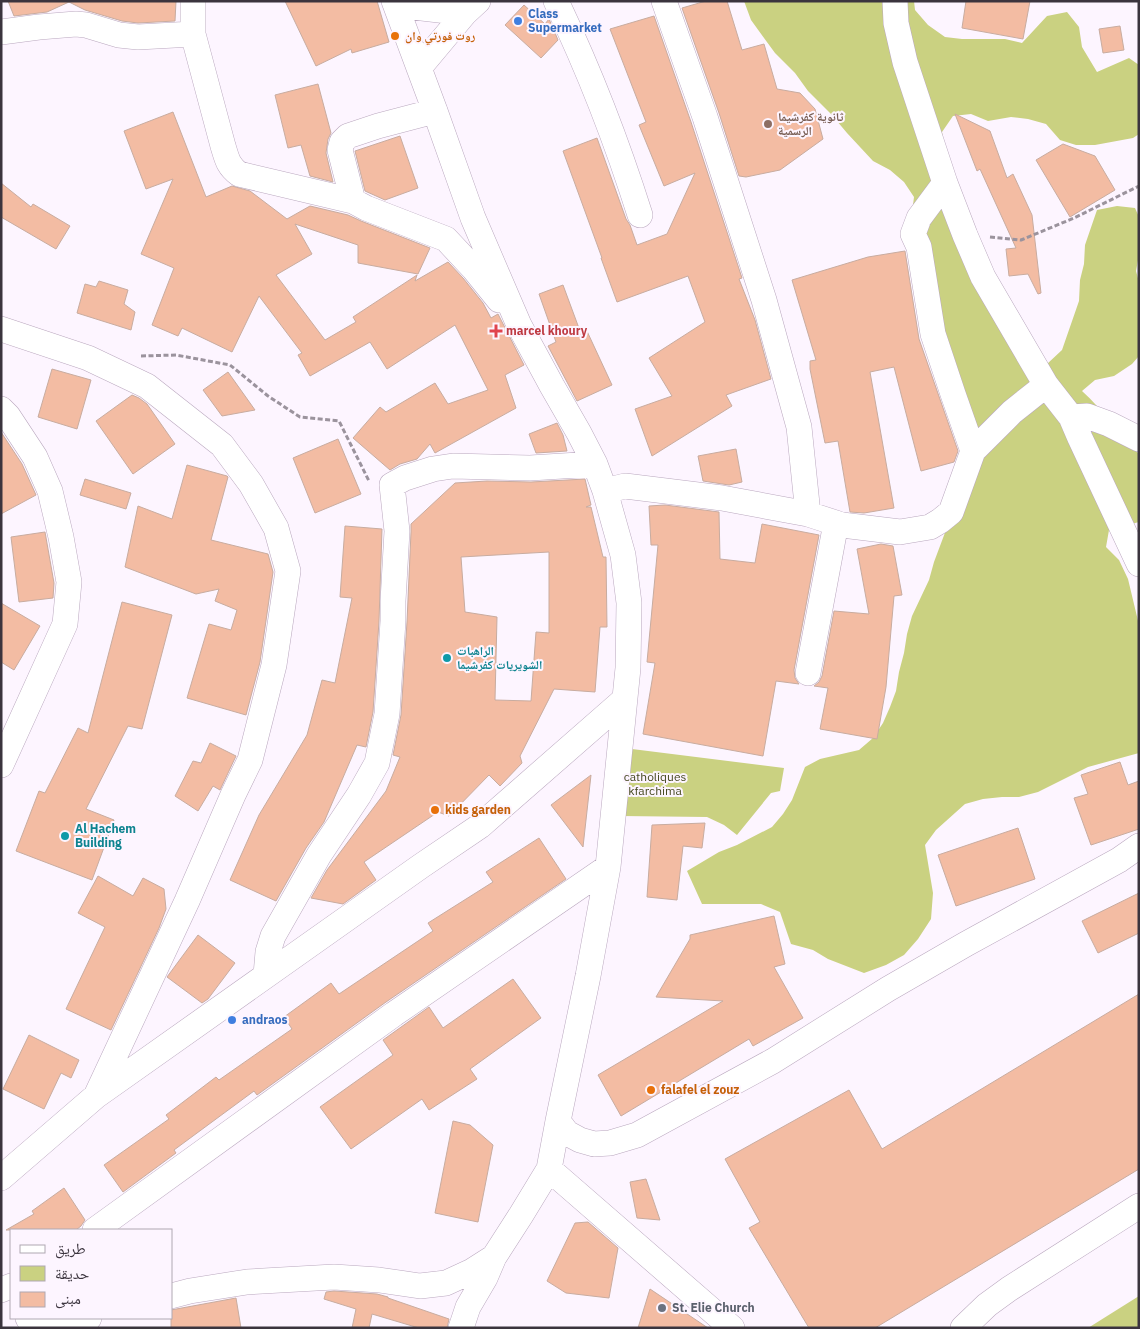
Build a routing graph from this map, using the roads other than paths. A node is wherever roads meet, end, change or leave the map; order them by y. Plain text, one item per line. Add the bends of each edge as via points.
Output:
1 (193, 1) edge
2 (556, 1) edge
3 (664, 1) edge
4 (895, 1) edge
5 (395, 3) edge
6 (471, 7) edge
7 (1, 32) edge
8 (193, 34) junction
9 (419, 68) junction
10 (435, 111) junction
11 (945, 183) junction
12 (352, 201) junction
13 (640, 215) dead end
14 (519, 325) junction
15 (1, 329) edge
16 (1046, 385) junction
17 (1, 409) edge
18 (1072, 417) junction
19 (1139, 439) edge
20 (973, 451) junction
21 (596, 464) junction
22 (605, 491) junction
23 (808, 514) junction
24 (836, 523) junction
25 (1139, 564) edge
26 (808, 673) dead end
27 (624, 700) junction
28 (1, 765) edge
29 (1132, 854) edge
30 (608, 867) junction
31 (266, 975) junction
32 (96, 1096) junction
33 (558, 1121) junction
34 (549, 1169) junction
35 (1, 1178) edge
36 (1139, 1206) edge
37 (96, 1229) edge
38 (494, 1257) junction
39 (172, 1296) edge
40 (85, 1319) edge
41 (51, 1328) edge
42 (461, 1328) edge
43 (732, 1328) edge
44 (963, 1328) edge

1 - 8 street
2 - 13 street via 579,49
3 - 23 street via 708,126 799,427
4 - 11 street via 896,23 905,62
5 - 6 street
5 - 9 street
6 - 9 street
7 - 8 street via 76,24 120,35
8 - 12 street via 228,163 233,170
9 - 10 street
10 - 12 street via 378,126 348,136 342,142 340,150
10 - 14 street via 473,218
11 - 16 street via 983,277
11 - 20 street via 919,218 914,234 933,334
12 - 14 street via 446,239
14 - 21 street
15 - 32 street via 88,358 147,386 222,445 251,484 276,528 288,571 274,665 250,760
16 - 18 street
16 - 20 street via 1012,412
17 - 28 street via 35,457 50,491 69,582 65,624
18 - 19 street via 1087,416
18 - 25 street
20 - 24 street via 951,512 930,528 900,532
21 - 22 street
21 - 31 street via 530,468 453,466 433,469 392,485 397,531 393,621 387,714 377,763 273,936
22 - 23 street via 625,486 722,498
22 - 27 street via 623,555 629,603
23 - 24 street
24 - 26 street
27 - 30 street
27 - 31 street via 480,826
29 - 33 street via 966,944 773,1060 638,1135 594,1144 567,1133
30 - 33 street
30 - 37 street via 394,1014
31 - 32 street
32 - 35 street
33 - 34 street
34 - 38 street
34 - 43 street
36 - 44 street via 1009,1289
38 - 39 street via 446,1283 420,1286 334,1277 247,1282
38 - 42 street via 468,1307
40 - 41 street

